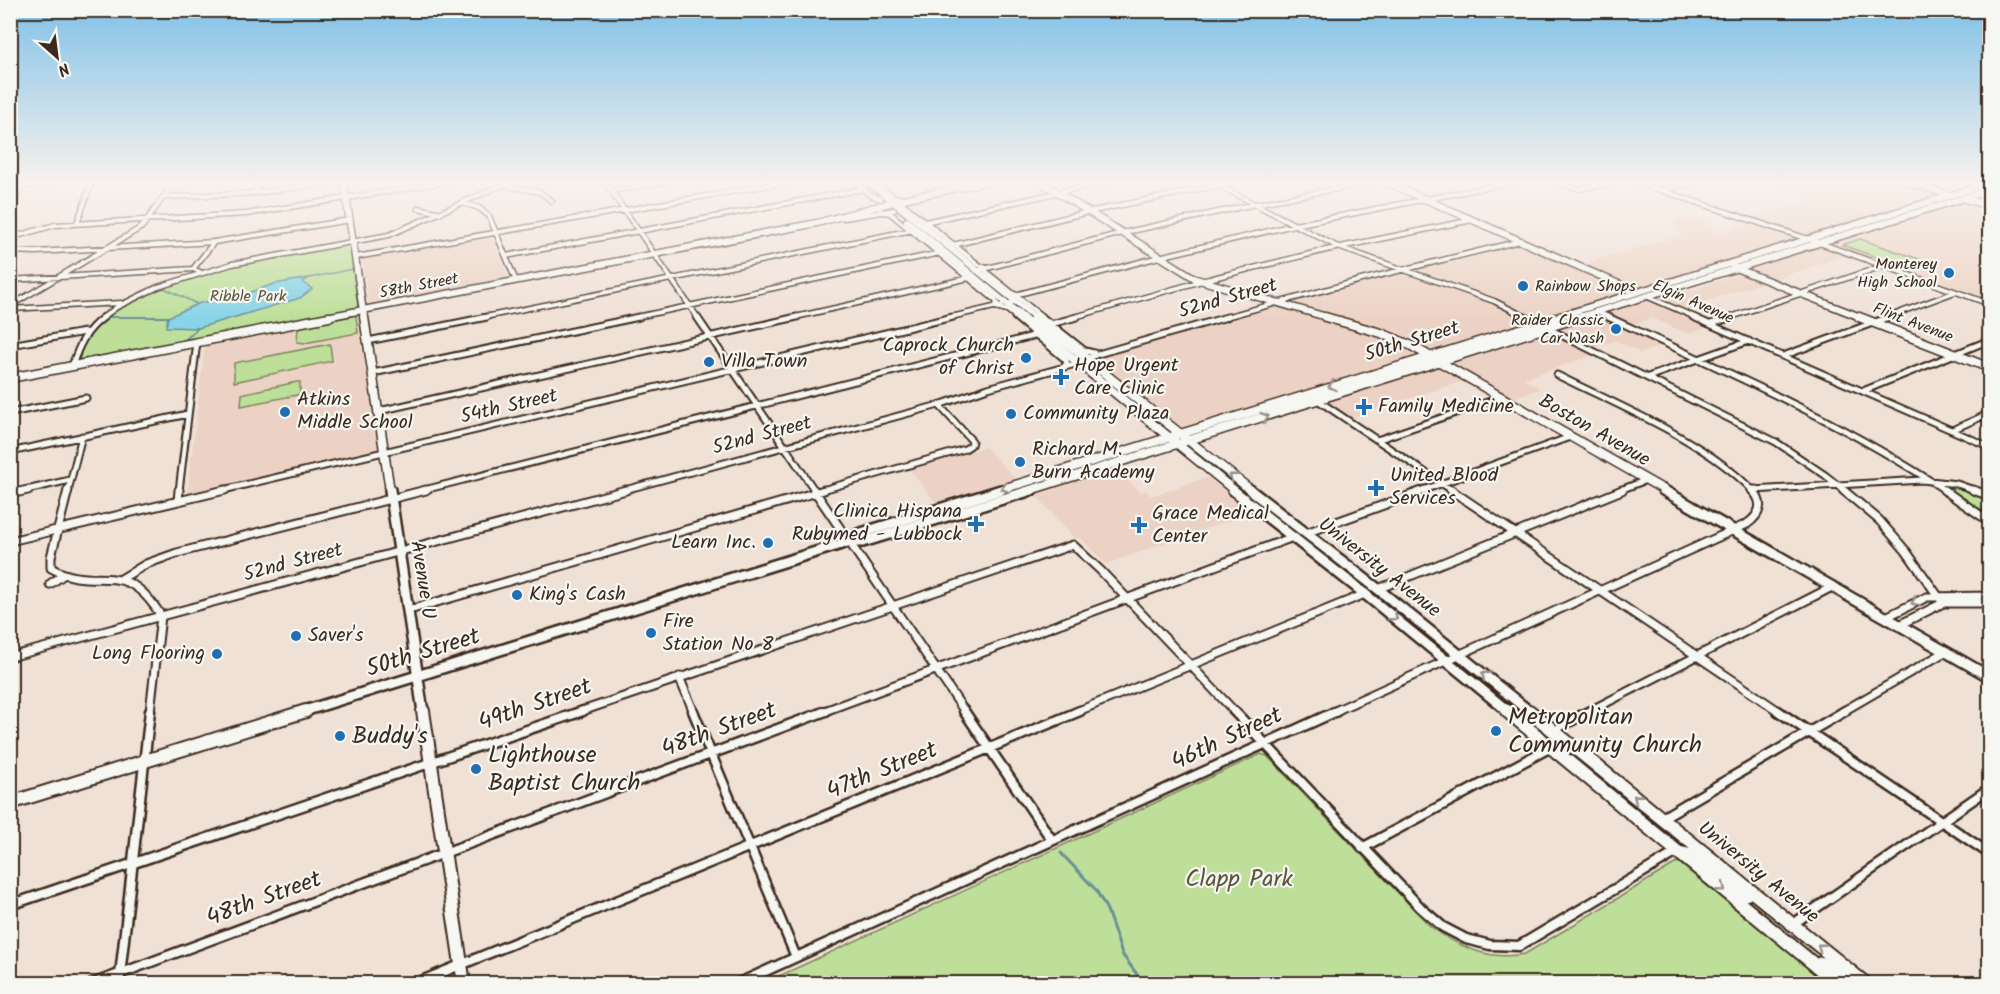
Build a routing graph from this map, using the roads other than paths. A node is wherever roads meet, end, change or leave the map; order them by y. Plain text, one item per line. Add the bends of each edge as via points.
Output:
1 (42, 228) edge
2 (141, 228) edge
3 (298, 228) edge
4 (351, 228) edge
5 (408, 228) edge
6 (494, 228) edge
7 (517, 228) edge
8 (637, 228) edge
9 (652, 228) edge
10 (788, 228) edge
11 (918, 228) edge
12 (933, 228) edge
13 (1021, 228) edge
14 (1113, 228) edge
15 (1147, 228) edge
16 (1280, 228) edge
17 (1301, 228) edge
18 (1430, 228) edge
19 (1491, 228) edge
20 (1776, 228) edge
21 (1842, 228) edge
22 (1862, 228) edge
23 (912, 230) joint
24 (639, 231) junction
25 (496, 232) junction
26 (1122, 234) junction
27 (10, 238) edge
28 (1808, 239) junction
29 (1520, 241) junction
30 (214, 242) junction
31 (353, 242) junction
32 (1817, 242) junction
33 (953, 245) junction
34 (1338, 247) junction
35 (109, 248) junction
36 (10, 251) edge
37 (940, 253) junction
38 (654, 254) junction
39 (506, 256) junction
40 (356, 257) junction
41 (1159, 257) junction
42 (1725, 264) junction
43 (1883, 266) junction
44 (1401, 268) junction
45 (1735, 268) junction
46 (193, 269) junction
47 (200, 272) junction
48 (976, 272) junction
49 (60, 277) junction
50 (671, 279) junction
51 (10, 280) edge
52 (516, 281) junction
53 (1201, 281) junction
54 (1637, 292) junction
55 (1956, 292) junction
56 (1800, 294) junction
57 (1646, 296) junction
58 (1013, 300) junction
59 (124, 303) junction
60 (1272, 303) junction
61 (1989, 304) edge
62 (690, 306) junction
63 (995, 307) junction
64 (10, 308) edge
65 (363, 310) junction
66 (1596, 311) junction
67 (1538, 322) junction
68 (1874, 323) junction
69 (1052, 324) junction
70 (1710, 324) junction
71 (1547, 327) junction
72 (85, 332) junction
73 (1036, 335) junction
74 (710, 336) junction
75 (368, 340) junction
76 (1989, 340) edge
77 (1749, 341) junction
78 (197, 342) junction
79 (10, 345) edge
80 (1098, 354) junction
81 (1954, 354) junction
82 (1429, 356) junction
83 (1783, 356) junction
84 (1699, 359) junction
85 (1082, 360) junction
86 (1438, 361) junction
87 (72, 366) junction
88 (1064, 367) junction
89 (1989, 368) edge
90 (732, 369) junction
91 (373, 373) junction
92 (1557, 375) dead end
93 (1648, 377) junction
94 (10, 378) edge
95 (1863, 391) junction
96 (1308, 393) junction
97 (86, 398) dead end
98 (1502, 398) junction
99 (1316, 399) junction
100 (939, 405) junction
101 (757, 406) junction
102 (379, 411) junction
103 (10, 413) edge
104 (1989, 413) edge
105 (188, 414) junction
106 (1952, 430) junction
107 (1178, 434) junction
108 (82, 436) junction
109 (1167, 437) junction
110 (1570, 437) junction
111 (1377, 440) junction
112 (1188, 442) junction
113 (1177, 445) junction
114 (785, 447) junction
115 (1989, 447) edge
116 (10, 452) edge
117 (385, 452) junction
118 (70, 480) junction
119 (1646, 480) junction
120 (1930, 480) junction
121 (1442, 484) junction
122 (1839, 485) junction
123 (1753, 490) junction
124 (816, 493) junction
125 (10, 494) edge
126 (1255, 494) junction
127 (1989, 496) edge
128 (392, 498) junction
129 (1244, 499) junction
130 (178, 501) junction
131 (1989, 522) edge
132 (57, 530) junction
133 (1733, 530) junction
134 (1306, 533) junction
135 (1515, 533) junction
136 (1293, 537) junction
137 (10, 541) edge
138 (848, 542) junction
139 (400, 551) junction
140 (63, 575) junction
141 (121, 579) junction
142 (50, 584) dead end
143 (1832, 587) junction
144 (1378, 589) junction
145 (1599, 591) junction
146 (1365, 594) junction
147 (1936, 595) junction
148 (1989, 596) edge
149 (1128, 599) junction
150 (1943, 603) junction
151 (1989, 603) edge
152 (891, 605) junction
153 (408, 610) junction
154 (161, 616) junction
155 (1886, 617) junction
156 (1899, 625) junction
157 (1945, 652) junction
158 (1459, 654) junction
159 (1697, 656) junction
160 (10, 657) edge
161 (1446, 660) junction
162 (1191, 666) junction
163 (935, 670) junction
164 (418, 676) junction
165 (679, 677) junction
166 (1989, 677) edge
167 (1561, 726) dead end
168 (1809, 732) junction
169 (1264, 743) junction
170 (1551, 747) junction
171 (989, 748) junction
172 (711, 754) junction
173 (145, 761) junction
174 (431, 762) junction
175 (1989, 788) edge
176 (10, 803) edge
177 (1662, 818) junction
178 (1941, 821) junction
179 (1052, 840) junction
180 (750, 846) junction
181 (1362, 848) junction
182 (445, 852) junction
183 (1677, 852) junction
184 (1989, 854) edge
185 (133, 863) junction
186 (10, 905) edge
187 (1792, 924) junction
188 (1778, 934) junction
189 (796, 957) junction
190 (462, 964) junction
191 (120, 973) junction
192 (92, 984) edge
193 (119, 984) edge
194 (414, 984) edge
195 (464, 984) edge
196 (737, 984) edge
197 (1838, 984) edge
198 (1850, 984) edge
199 (1866, 984) edge

1 - 27 street
2 - 35 street
3 - 30 street
4 - 31 main road, Avenue U
5 - 31 street
6 - 25 street
7 - 25 street
8 - 24 street
9 - 24 street
10 - 38 main road, 58th Street
11 - 48 main road, University Avenue
12 - 33 street
13 - 33 street
14 - 26 main road, Boston Avenue
15 - 26 street
16 - 41 street, 54th Street
17 - 34 street
18 - 34 street
19 - 29 main road, Elgin Avenue
20 - 28 street
21 - 28 main road, 50th Street
22 - 32 main road, 50th Street
23 - 37 street
23 - 50 street
24 - 38 street
24 - 39 street
25 - 39 street
25 - 40 street
26 - 41 main road, Boston Avenue
26 - 48 street
28 - 32 street
28 - 42 main road, 50th Street
29 - 44 street, 52nd Street
29 - 54 main road, Elgin Avenue
30 - 35 street
30 - 46 street
31 - 40 main road, Avenue U
31 - 47 street
32 - 43 street
32 - 45 main road, 50th Street
33 - 48 street via 979,266
34 - 44 street
34 - 53 street
35 - 36 street
35 - 49 street
37 - 48 street
37 - 62 street
38 - 50 street
38 - 52 main road, 58th Street
39 - 52 street
40 - 65 main road, Avenue U
41 - 53 main road, Boston Avenue
41 - 58 street, 54th Street
42 - 45 main road, Flint Avenue
42 - 54 main road, 50th Street
43 - 55 street
43 - 56 street
44 - 60 street, 52nd Street
44 - 67 street via 1486,297
45 - 56 main road, Flint Avenue
45 - 57 main road, 50th Street
46 - 47 street
46 - 49 street
47 - 59 street
48 - 58 main road, University Avenue
48 - 58 street via 986,271
48 - 63 street via 997,303
48 - 74 street
49 - 51 street
49 - 64 street
50 - 62 street
50 - 75 street
52 - 65 street, 58th Street
53 - 60 main road, Boston Avenue
53 - 69 street
54 - 57 main road, Elgin Avenue
54 - 67 main road, 50th Street
55 - 61 street
55 - 68 street
56 - 68 main road, Flint Avenue
56 - 70 street
57 - 66 main road, 50th Street
57 - 70 street, Elgin Avenue
58 - 63 street, 54th Street
58 - 69 street
58 - 85 main road, University Avenue
59 - 64 street
59 - 72 street
60 - 80 street, 52nd Street
60 - 82 street, Boston Avenue via 1381,333
62 - 74 street
62 - 91 street
63 - 73 street via 1004,308
63 - 90 street, 54th Street
65 - 75 main road, Avenue U
65 - 78 street, 58th Street
66 - 71 main road, 50th Street
66 - 84 street
67 - 71 street
67 - 82 main road, 50th Street
68 - 81 main road, Flint Avenue
68 - 83 street
69 - 80 street via 1085,351
70 - 77 street, Elgin Avenue
71 - 86 main road, 50th Street
71 - 93 street
72 - 79 street
72 - 87 street
73 - 88 street via 1065,358
73 - 101 street
74 - 90 street
74 - 102 street
75 - 91 main road, Avenue U
76 - 81 street
77 - 83 street, Elgin Avenue
77 - 84 street
78 - 87 street, 58th Street
78 - 105 street
80 - 85 street, 52nd Street
81 - 89 main road, Flint Avenue
81 - 95 street
82 - 86 street, Boston Avenue
82 -> 96 main road, 50th Street
83 - 95 street, Elgin Avenue
84 - 93 street
84 - 120 street via 1826,419
85 - 88 street, 52nd Street
85 - 107 main road, University Avenue
85 - 109 main road, University Avenue
86 - 98 main road, Boston Avenue
86 - 99 main road, 50th Street
87 - 94 street, 58th Street
88 - 100 street, 52nd Street
90 - 101 street
90 - 117 street, 54th Street
91 - 102 main road, Avenue U
92 - 123 street via 1693,447
93 - 122 street via 1776,442
95 - 106 street, Elgin Avenue
96 - 99 street
96 - 107 main road, 50th Street
97 - 103 street
98 - 110 main road, Boston Avenue
98 - 111 street
99 - 111 street
112 -> 99 main road, 50th Street
100 - 114 street, 52nd Street
100 - 124 street via 972,441 970,445 959,452
101 - 114 street
101 - 128 street
102 - 117 main road, Avenue U
104 - 106 street
105 - 108 street
105 - 130 street
106 - 115 street, Elgin Avenue
107 - 109 main road, 50th Street
107 - 112 main road, University Avenue
108 - 116 street
108 - 118 street
109 - 113 main road, University Avenue
109 -> 138 main road, 50th Street via 858,534
110 - 119 main road, Boston Avenue
110 - 121 street
111 - 121 street
112 - 113 main road, 50th Street
126 -> 112 main road, University Avenue
113 - 129 main road, University Avenue
113 - 138 main road, 50th Street via 863,542
114 - 124 street
114 - 139 street, 52nd Street
117 - 128 main road, Avenue U
117 - 130 street, 54th Street
118 - 125 street
118 - 132 street
119 - 133 main road, Boston Avenue
119 - 135 street
120 - 122 street
120 - 127 street via 1957,484
120 - 131 street
121 - 134 street
121 - 135 street
122 - 123 street
122 - 147 street via 1893,535
123 - 133 street, 46th Street via 1760,506 1758,516
124 - 138 street
124 - 153 street
126 - 129 main road
126 - 134 main road, University Avenue
128 - 139 main road, Avenue U
128 - 141 street via 177,553 146,564
129 - 136 main road, University Avenue
130 - 132 street, 54th Street
132 - 137 street, 54th Street
132 - 140 street via 50,563
133 - 143 main road, Boston Avenue
133 - 145 street, 46th Street
134 - 144 main road, University Avenue
135 - 144 street
135 - 145 street
136 - 144 main road via 1305,540
136 - 146 main road, University Avenue
136 - 149 street, 48th Street
138 - 152 street
138 - 164 main road, 50th Street
139 - 153 main road, Avenue U
139 - 154 street, 52nd Street
140 - 141 street
140 - 142 street
141 - 154 street via 144,592
143 - 155 main road, Boston Avenue
143 - 159 street
144 - 158 main road, University Avenue
145 - 158 street, 46th Street
145 - 159 street
146 -> 161 main road, University Avenue
146 - 162 street, 47th Street
147 - 148 street
147 - 150 street
147 -> 155 street
149 - 152 street, 49th Street via 1073,545
149 - 162 street
149 - 163 street, 48th Street
150 - 151 street
150 - 156 street
152 - 163 street
152 - 165 street, 49th Street
153 - 164 main road, Avenue U
154 - 160 street, 52nd Street
154 - 173 street
155 - 156 main road, Boston Avenue
156 - 157 main road, Boston Avenue
157 - 166 main road, Boston Avenue
157 - 168 street
158 - 161 street, 46th Street
177 -> 158 main road, University Avenue
159 - 167 street
159 - 168 street
161 - 169 street, 46th Street
161 - 170 main road, University Avenue
162 - 169 street
162 - 171 street, 47th Street
163 - 171 street
163 - 172 street, 48th Street
164 - 173 main road, 50th Street
164 - 174 main road, Avenue U
165 - 172 street
165 - 174 street, 49th Street
168 - 177 street
168 - 178 street
169 - 179 street, 46th Street
169 - 181 street
170 - 181 street
170 - 183 main road, University Avenue
171 - 179 street
171 - 180 street, 47th Street
172 - 180 street
172 - 182 street, 48th Street
173 - 176 main road, 50th Street
173 - 185 street
174 - 182 main road, Avenue U
174 - 185 street, 49th Street
175 - 178 street
177 - 187 main road, University Avenue
178 - 184 street
178 - 187 street
179 - 189 street, 46th Street
180 - 189 street
180 - 190 street, 47th Street
181 - 183 street via 1435,921 1459,937 1489,947 1519,946 1531,940
182 - 190 main road, Avenue U
182 - 191 street, 48th Street
183 - 187 main road via 1698,857
183 -> 188 main road, University Avenue
185 - 186 street, 49th Street
185 - 191 street
199 -> 187 main road, University Avenue
188 - 197 main road, University Avenue
188 - 198 main road
189 - 196 street, 46th Street
190 - 194 street, 47th Street
190 - 195 main road, Avenue U
191 - 192 street, 48th Street
191 - 193 street

